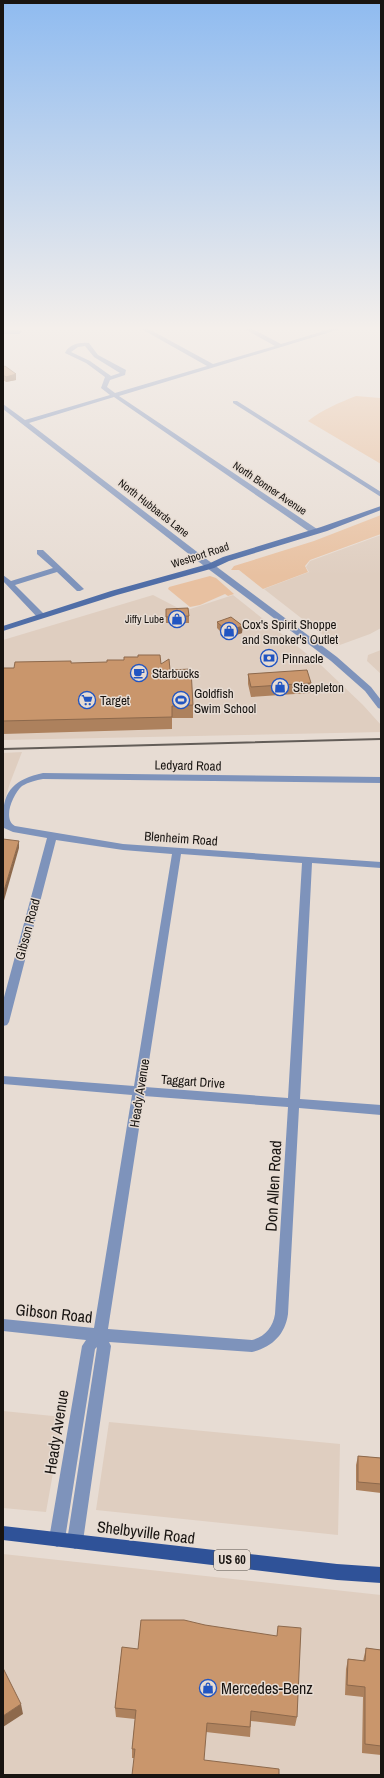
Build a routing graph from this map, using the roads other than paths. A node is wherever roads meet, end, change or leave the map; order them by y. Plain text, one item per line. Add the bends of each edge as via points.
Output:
1 (8, 410) edge
2 (65, 410) edge
3 (137, 410) edge
4 (248, 410) edge
5 (24, 422) junction
6 (381, 495) edge
7 (381, 508) edge
8 (314, 532) junction
9 (40, 552) dead end
10 (211, 566) junction
11 (58, 569) junction
12 (3, 577) edge
13 (10, 584) junction
14 (80, 589) dead end
15 (41, 616) junction
16 (3, 630) edge
17 (381, 706) edge
18 (381, 780) edge
19 (5, 802) edge
20 (52, 837) junction
21 (177, 851) junction
22 (307, 860) junction
23 (381, 865) edge
24 (3, 1022) edge
25 (3, 1080) edge
26 (139, 1091) junction
27 (294, 1103) junction
28 (381, 1110) edge
29 (3, 1325) edge
30 (100, 1335) junction
31 (3, 1534) edge
32 (57, 1539) junction
33 (75, 1541) junction
34 (381, 1575) edge

1 - 5 street, North Hubbards Lane
2 - 5 street
3 - 8 street, North Bonner Avenue
4 - 6 street
5 - 10 street, North Hubbards Lane
7 - 8 main road, Westport Road
8 - 10 main road, Westport Road
9 - 11 street
10 - 15 main road, Westport Road
10 - 17 street, North Hubbards Lane via 334,659 368,689
11 - 13 street
11 - 14 street
12 - 13 street
13 - 15 street
15 - 16 main road, Westport Road
18 - 19 street, Ledyard Road via 43,776 21,782
19 - 20 street, Blenheim Road via 4,820 7,826
20 - 21 street, Blenheim Road
20 - 24 street, Gibson Road
21 - 22 street, Blenheim Road
21 - 26 street, Heady Avenue
22 - 23 street, Blenheim Road
22 - 27 street, Don Allen Road
25 - 26 street, Taggart Drive
26 - 27 street, Taggart Drive
26 - 30 street, Heady Avenue
27 - 28 street, Taggart Drive
27 - 30 street, Don Allen Road via 283,1300 277,1329 266,1340 252,1346
29 - 30 street, Gibson Road
30 - 32 street, Heady Avenue via 89,1346
30 - 33 street, Heady Avenue via 104,1346
31 - 32 main road, Shelbyville Road / US 60
32 - 33 main road, Shelbyville Road / US 60
33 - 34 main road, Shelbyville Road / US 60

